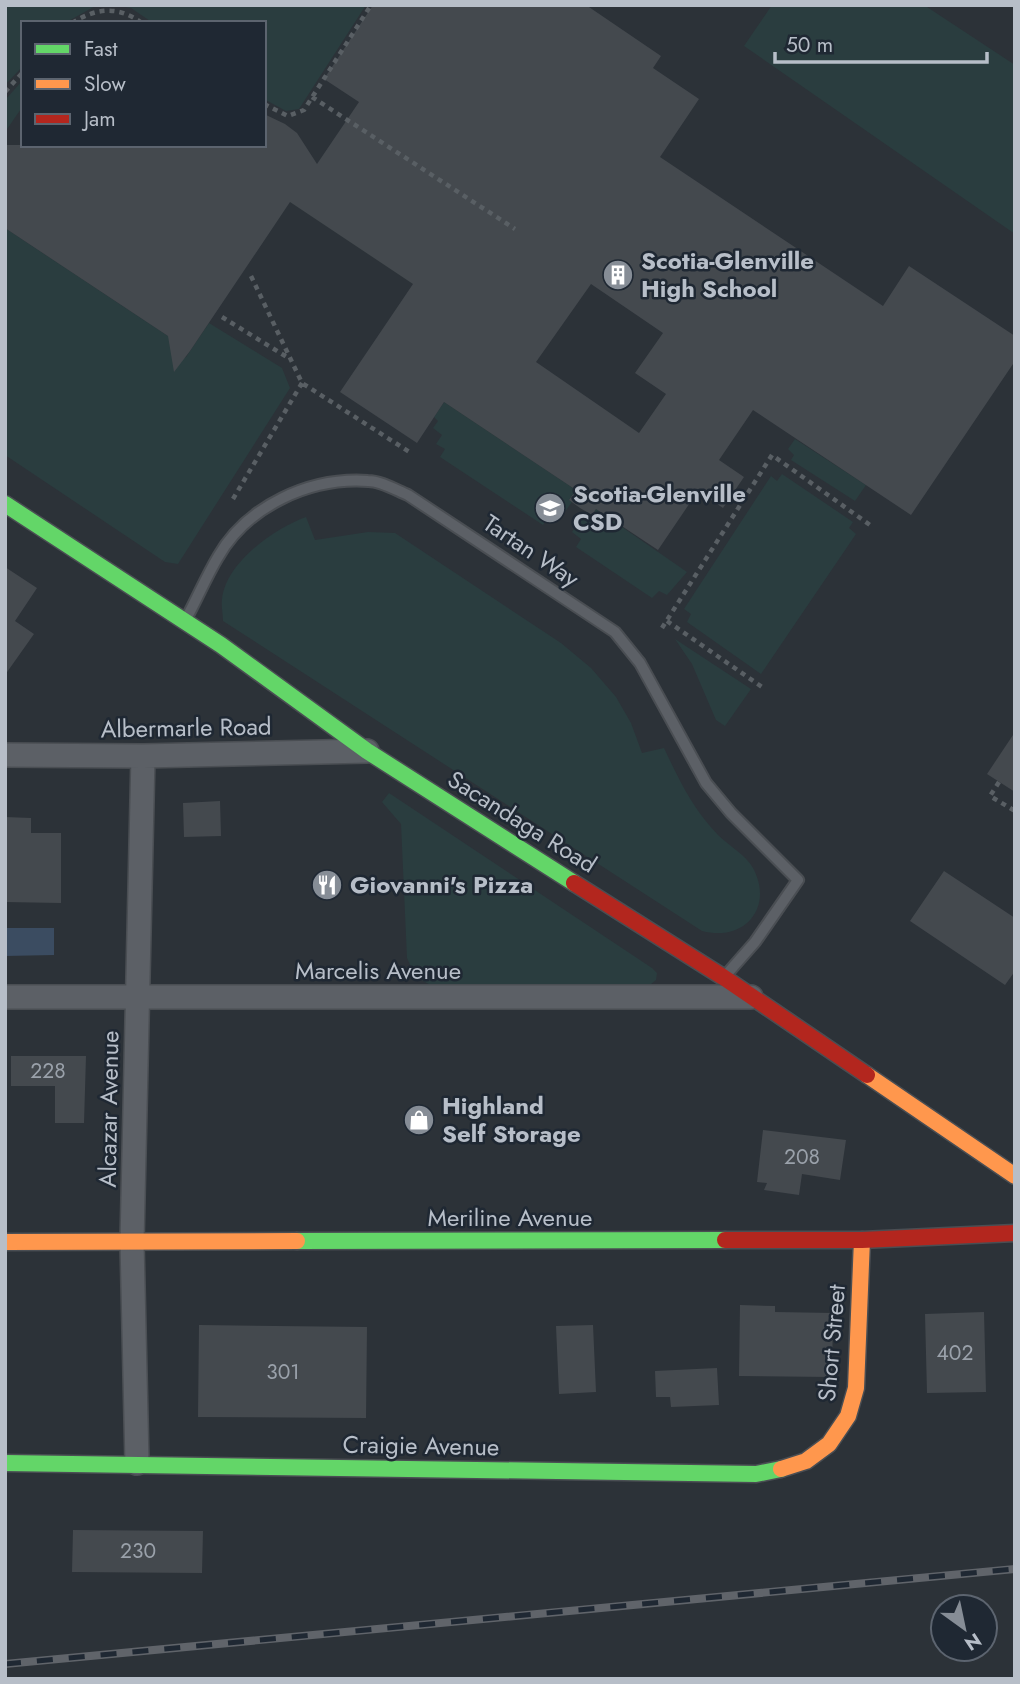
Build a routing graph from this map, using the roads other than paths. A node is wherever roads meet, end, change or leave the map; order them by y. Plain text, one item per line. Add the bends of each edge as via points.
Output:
1 (5, 504) edge
2 (185, 622) junction
3 (367, 751) junction
4 (5, 755) edge
5 (143, 757) junction
6 (723, 977) junction
7 (5, 997) edge
8 (751, 997) junction
9 (137, 998) junction
10 (1015, 1176) edge
11 (1015, 1233) edge
12 (862, 1240) junction
13 (5, 1241) edge
14 (132, 1242) junction
15 (830, 1444) joint
16 (5, 1463) edge
17 (137, 1464) junction

1 - 2 street, Sacandaga Road
2 - 3 street, Sacandaga Road
2 - 6 lane, Tartan Way via 219,555 254,515 297,491 329,484 370,480 408,495 615,632 640,663 706,783 798,880 755,942
3 - 5 street, Albermarle Road
3 - 6 street, Sacandaga Road
4 - 5 street, Albermarle Road
5 - 9 street, Alcazar Avenue
6 - 8 street, Sacandaga Road
7 - 9 street, Marcelis Avenue
8 - 9 street, Marcelis Avenue
8 - 10 street, Sacandaga Road
9 - 14 street, Alcazar Avenue
11 - 12 street, Meriline Avenue
12 - 14 street, Meriline Avenue
12 - 15 street, Short Street via 856,1388 848,1416
13 - 14 street, Meriline Avenue
14 - 17 street, Alcazar Avenue
15 - 17 street, Craigie Avenue via 806,1461 756,1474
16 - 17 street, Craigie Avenue

